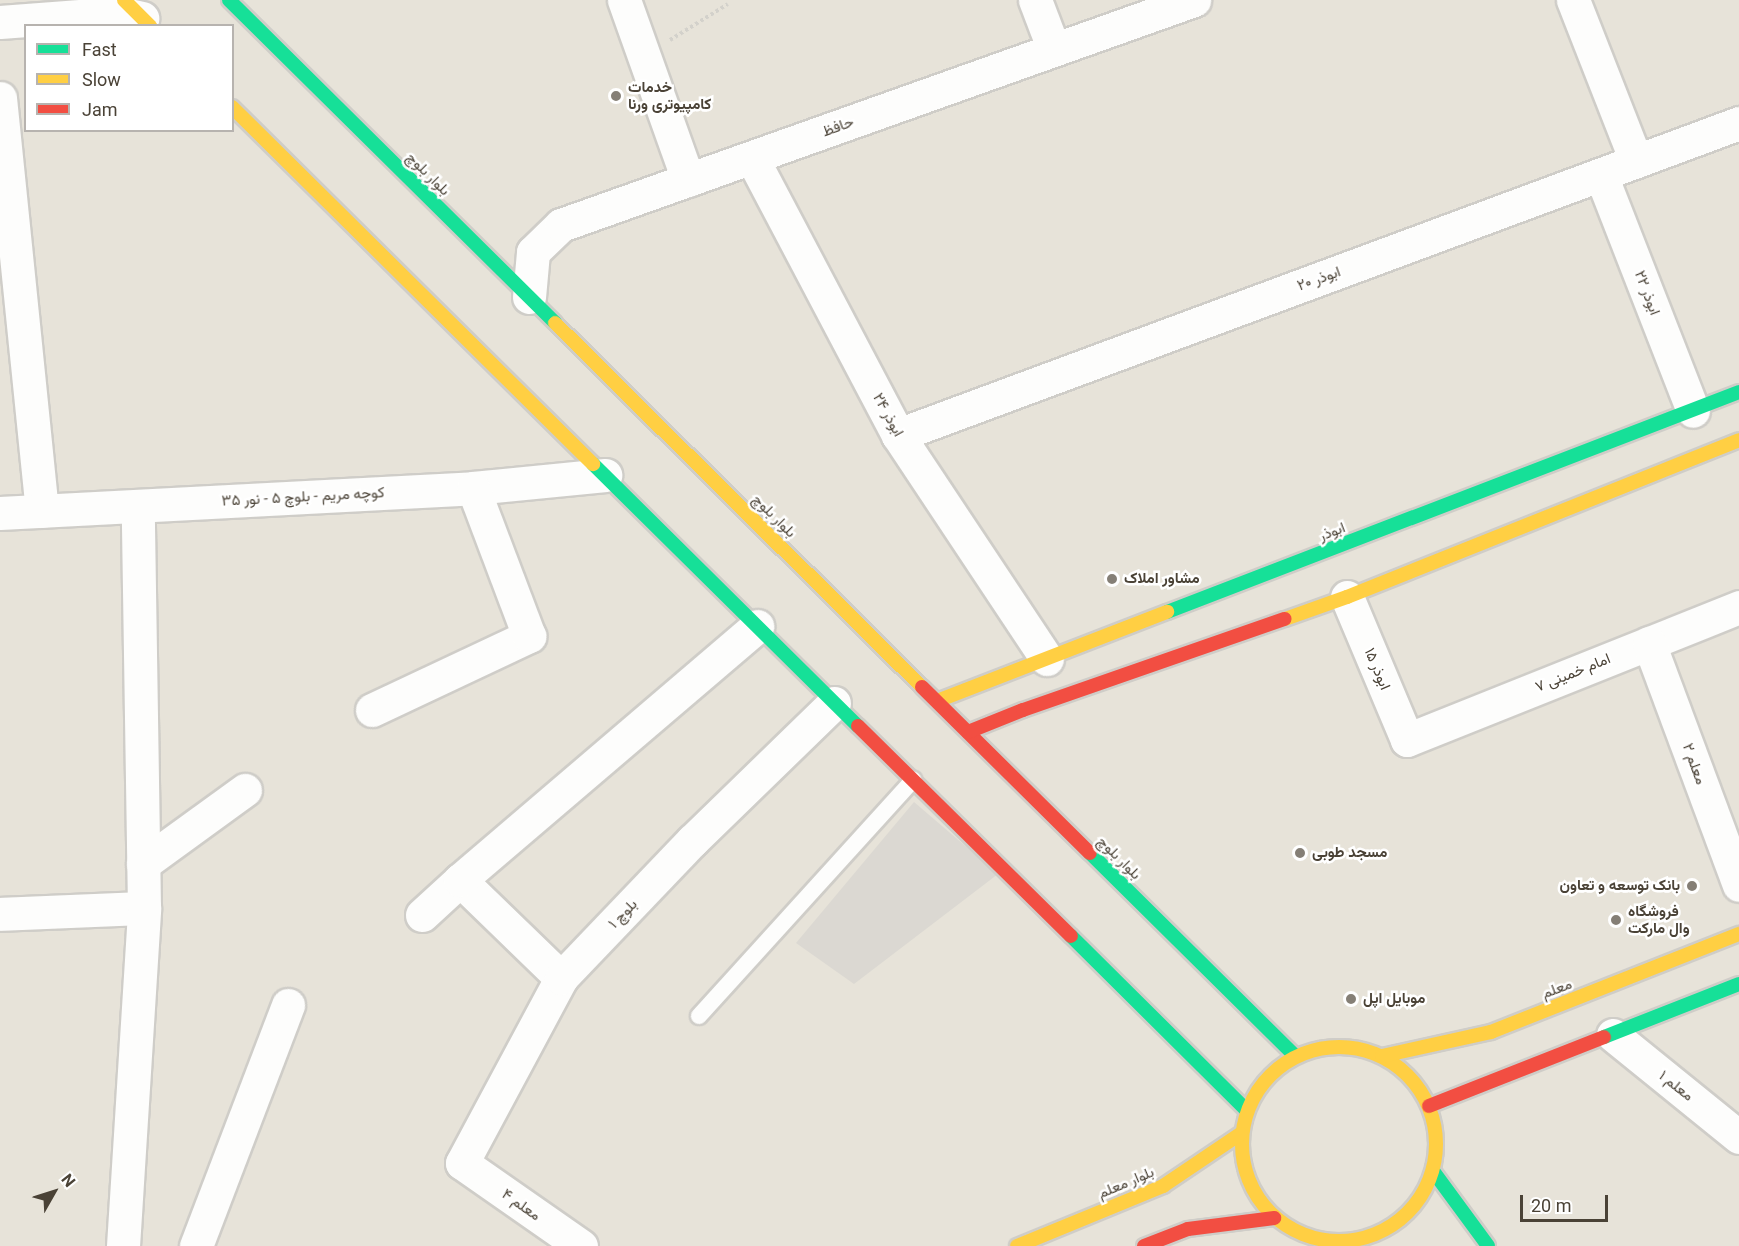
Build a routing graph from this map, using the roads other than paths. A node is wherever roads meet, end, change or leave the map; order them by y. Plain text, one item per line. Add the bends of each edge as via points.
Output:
1 (229, 0) edge
2 (624, 0) edge
3 (1035, 0) edge
4 (1194, 0) edge
5 (1573, 0) edge
6 (139, 14) edge
7 (0, 22) edge
8 (1054, 50) junction
9 (0, 98) edge
10 (234, 109) edge
11 (1739, 123) edge
12 (752, 158) junction
13 (1636, 161) junction
14 (1601, 175) junction
15 (688, 180) junction
16 (529, 297) junction
17 (1739, 392) edge
18 (1693, 411) junction
19 (898, 435) junction
20 (1739, 440) edge
21 (605, 476) junction
22 (474, 488) junction
23 (138, 507) junction
24 (42, 511) junction
25 (0, 513) edge
26 (1347, 597) junction
27 (1739, 607) edge
28 (757, 626) junction
29 (1649, 643) junction
30 (1047, 659) junction
31 (937, 701) junction
32 (834, 703) junction
33 (372, 710) dead end
34 (968, 732) junction
35 (1407, 740) joint
36 (913, 780) junction
37 (245, 790) dead end
38 (143, 864) junction
39 (460, 880) junction
40 (1739, 885) edge
41 (144, 908) junction
42 (0, 914) edge
43 (422, 915) dead end
44 (1739, 934) edge
45 (561, 978) junction
46 (1739, 984) edge
47 (288, 1005) dead end
48 (699, 1016) dead end
49 (1613, 1035) junction
50 (1295, 1056) junction
51 (1382, 1056) junction
52 (1429, 1106) junction
53 (1246, 1110) junction
54 (1240, 1134) junction
55 (1739, 1137) edge
56 (462, 1163) joint
57 (1433, 1171) junction
58 (1275, 1218) junction
59 (1340, 1244) edge
60 (123, 1246) edge
61 (196, 1246) edge
62 (581, 1246) edge
63 (1017, 1246) edge
64 (1144, 1246) edge
65 (1488, 1246) edge

1 - 16 main road, بلوار بلوچ
2 - 15 street
3 - 8 street
4 - 8 street, حافظ
5 - 13 street
6 - 7 street
8 - 12 street, حافظ
9 - 24 street
10 - 21 main road
11 - 13 street, ابوذر ۲۰
12 - 15 street, حافظ
12 - 19 street, ابوذر ۲۴
13 - 14 street, ابوذر ۲۰
14 - 18 street, ابوذر ۲۲
14 - 19 street, ابوذر ۲۰
15 - 16 street, حافظ via 561,225 533,252
16 - 31 main road, بلوار بلوچ
17 - 18 main road, ابوذر
18 - 30 main road, ابوذر
19 - 30 street, ابوذر ۲۴
20 - 26 main road
21 - 22 street, کوچه مریم - بلوچ ۵ - نور ۳۵
21 - 28 main road
22 - 23 street, کوچه مریم - بلوچ ۵ - نور ۳۵
22 - 33 street via 529,636
23 - 24 street, کوچه مریم - بلوچ ۵ - نور ۳۵
23 - 38 street
24 - 25 street, کوچه مریم - بلوچ ۵ - نور ۳۵
26 - 34 main road
26 - 35 street, ابوذر ۱۵
27 - 29 street, امام خمینی ۷
28 - 32 main road
28 - 39 street
29 - 35 street, امام خمینی ۷
29 - 40 street, معلم ۲
30 - 31 main road, ابوذر
31 - 34 main road, بلوار بلوچ
32 - 36 main road
32 - 45 street, بلوچ ۱ via 692,841
34 - 50 main road, بلوار بلوچ
36 - 48 lane
36 - 53 main road
37 - 38 street
38 - 41 street
39 - 43 street
39 - 45 street
41 - 42 street
41 - 60 street
44 - 51 main road, معلم via 1491,1032
45 - 56 street, بلوچ ۱
46 - 49 main road
47 - 61 street
49 - 52 main road
49 - 55 street, معلم ۱
50 - 51 main road via 1318,1048 1349,1046
50 - 53 main road via 1271,1072
51 - 52 main road via 1407,1073
52 - 57 main road via 1437,1141
53 - 54 main road
54 - 58 main road via 1242,1166 1252,1191
54 - 63 main road, بلوار معلم via 1162,1186
56 - 62 street, معلم ۴
57 - 59 main road via 1422,1196 1402,1220 1371,1237
57 - 65 main road
58 - 59 main road via 1304,1236
58 - 64 main road via 1188,1229

